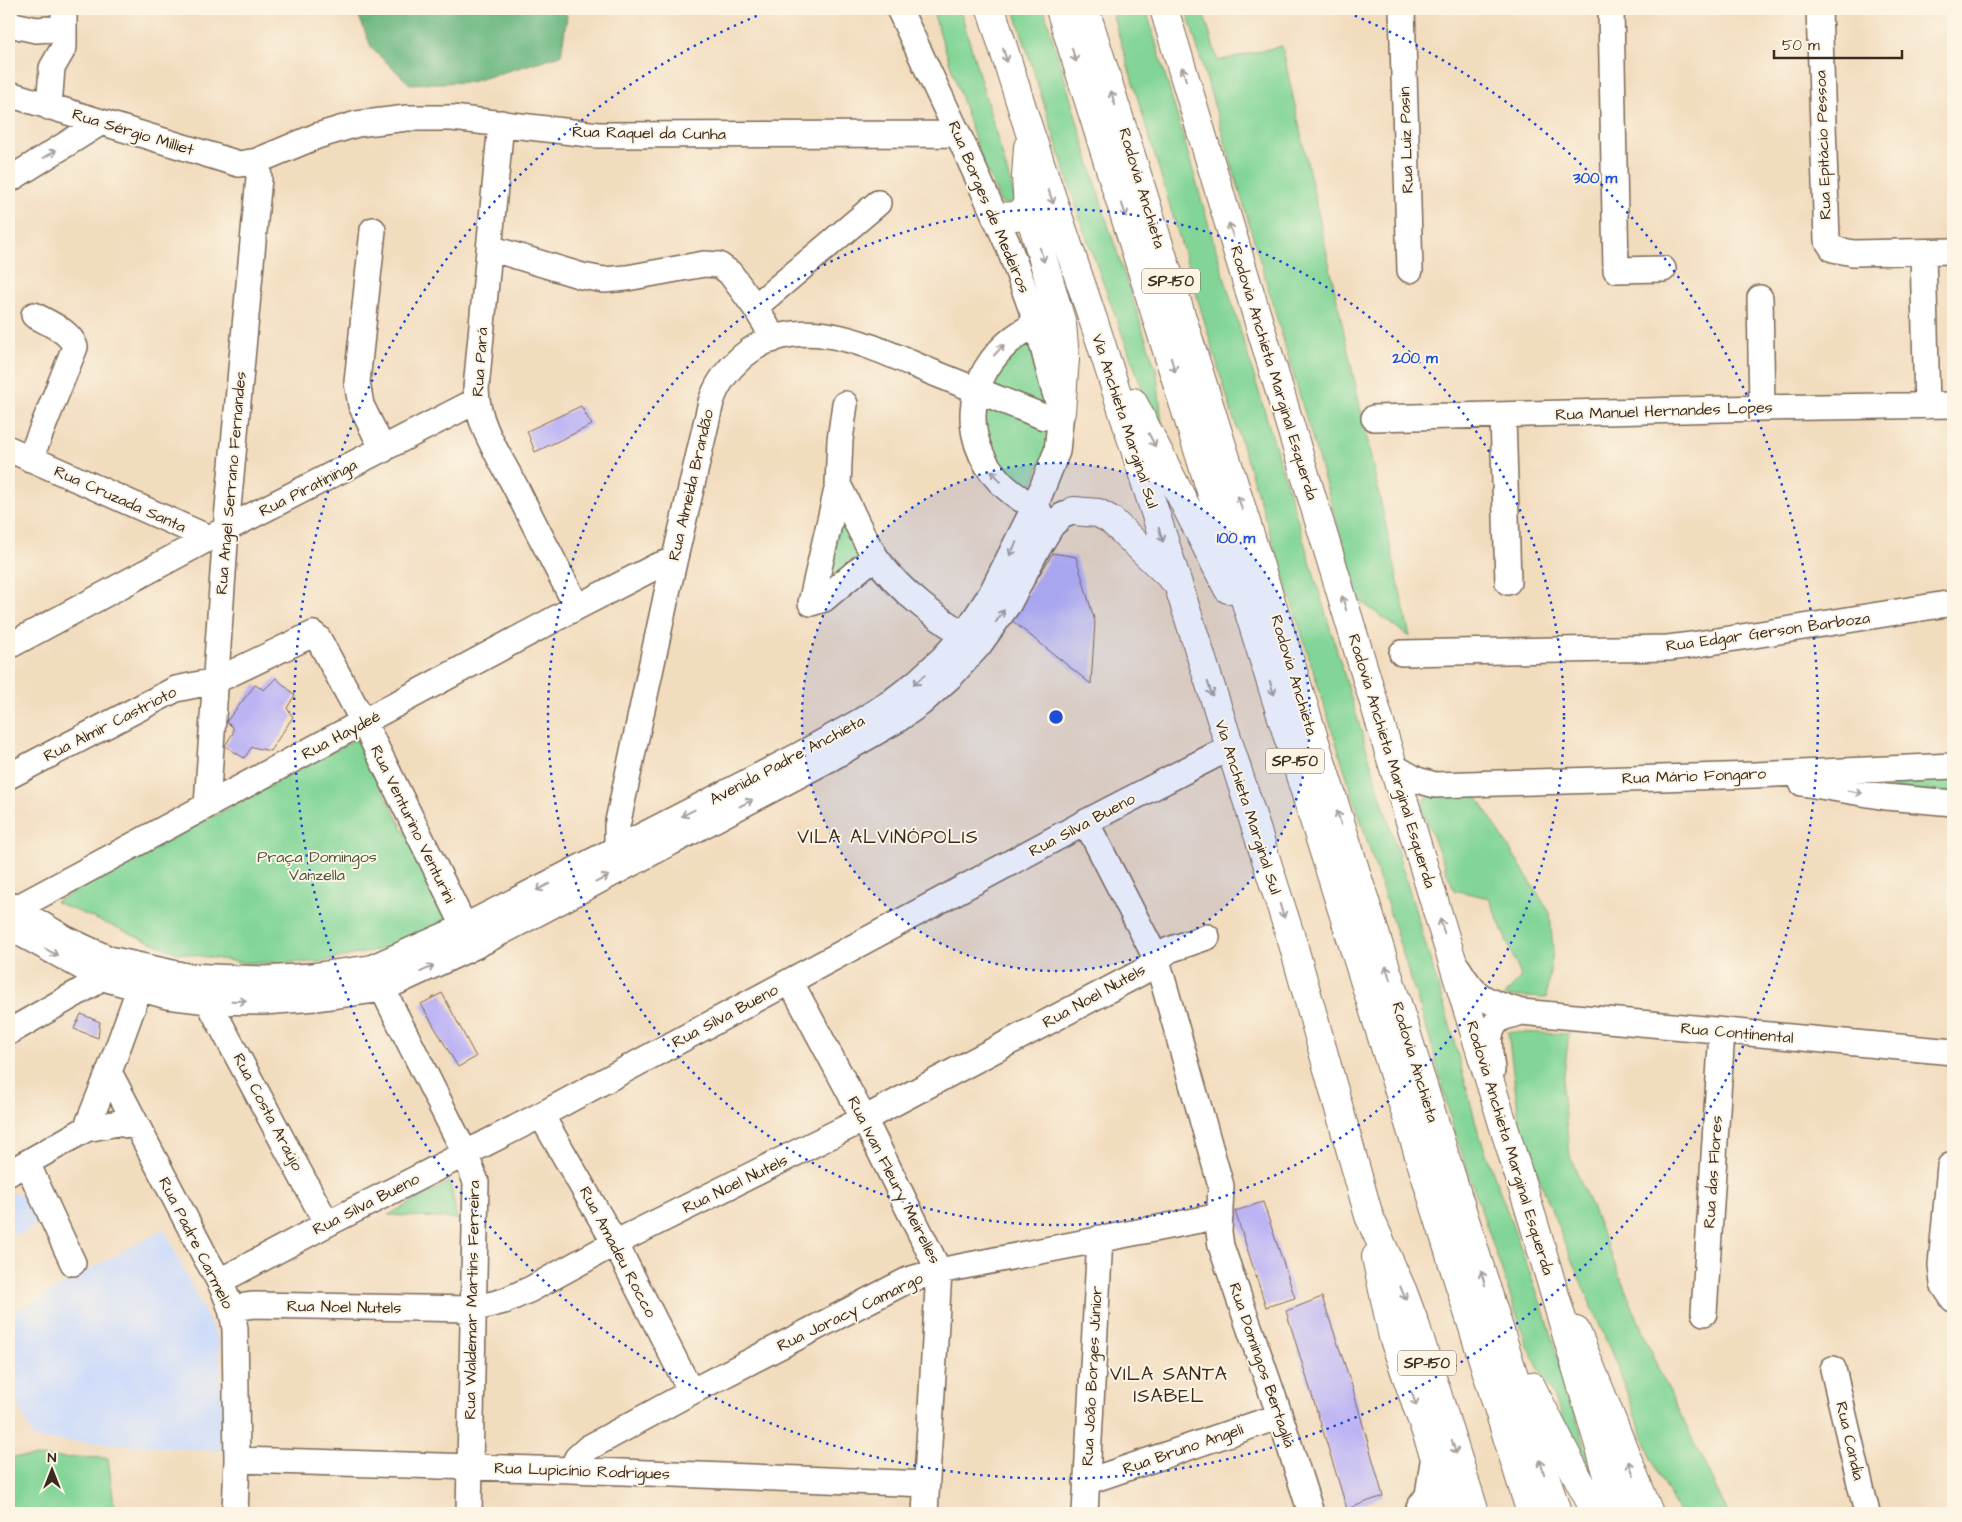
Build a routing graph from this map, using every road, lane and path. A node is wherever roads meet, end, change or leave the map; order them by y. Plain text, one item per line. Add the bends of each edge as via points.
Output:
1 (898, 9) edge
2 (991, 9) edge
3 (1060, 9) edge
4 (1164, 9) edge
5 (1402, 9) edge
6 (1610, 9) edge
7 (1819, 9) edge
8 (1086, 10) edge
9 (64, 18) edge
10 (9, 24) edge
11 (9, 94) edge
12 (49, 107) junction
13 (100, 123) junction
14 (501, 123) junction
15 (1028, 130) junction
16 (958, 134) junction
17 (257, 162) junction
18 (9, 180) edge
19 (878, 203) dead end
20 (1028, 208) junction
21 (996, 217) junction
22 (373, 230) dead end
23 (490, 248) junction
24 (1953, 251) edge
25 (1922, 252) junction
26 (1663, 269) dead end
27 (1410, 270) dead end
28 (1760, 298) dead end
29 (755, 307) junction
30 (34, 315) dead end
31 (1037, 324) junction
32 (1098, 334) junction
33 (772, 340) junction
34 (977, 390) junction
35 (476, 402) junction
36 (845, 404) dead end
37 (1953, 405) edge
38 (1927, 406) junction
39 (1762, 408) junction
40 (1053, 414) junction
41 (1503, 416) junction
42 (1374, 418) dead end
43 (1060, 442) junction
44 (383, 450) junction
45 (19, 454) edge
46 (838, 485) junction
47 (1034, 506) junction
48 (1074, 512) junction
49 (218, 534) junction
50 (1034, 553) junction
51 (875, 556) junction
52 (674, 560) junction
53 (1175, 581) junction
54 (1508, 582) dead end
55 (1953, 603) edge
56 (577, 607) junction
57 (972, 640) junction
58 (9, 646) edge
59 (1402, 653) dead end
60 (1262, 655) junction
61 (215, 680) junction
62 (364, 723) junction
63 (1229, 748) junction
64 (1953, 766) edge
65 (1394, 767) junction
66 (1888, 769) junction
67 (1755, 775) junction
68 (9, 776) edge
69 (1435, 785) junction
70 (1886, 797) junction
71 (1953, 803) edge
72 (207, 805) junction
73 (1408, 813) junction
74 (1086, 822) junction
75 (621, 858) junction
76 (10, 913) edge
77 (469, 937) junction
78 (1207, 937) dead end
79 (1451, 957) junction
80 (1157, 960) junction
81 (104, 968) junction
82 (377, 978) junction
83 (143, 979) junction
84 (790, 981) junction
85 (208, 1001) junction
86 (1521, 1012) junction
87 (1722, 1031) junction
88 (9, 1032) edge
89 (1953, 1052) edge
90 (109, 1072) junction
91 (1495, 1098) junction
92 (541, 1115) junction
93 (864, 1120) junction
94 (137, 1127) junction
95 (86, 1129) junction
96 (466, 1153) junction
97 (1950, 1166) dead end
98 (18, 1168) edge
99 (1220, 1216) junction
100 (1369, 1216) junction
101 (327, 1224) junction
102 (1534, 1224) junction
103 (1100, 1238) junction
104 (615, 1243) junction
105 (73, 1263) dead end
106 (939, 1271) junction
107 (220, 1281) junction
108 (1953, 1299) edge
109 (231, 1308) junction
110 (473, 1309) junction
111 (1704, 1313) dead end
112 (1495, 1314) junction
113 (1833, 1369) dead end
114 (691, 1392) junction
115 (1280, 1416) junction
116 (1434, 1455) junction
117 (237, 1460) junction
118 (470, 1467) junction
119 (571, 1470) junction
120 (1086, 1482) junction
121 (928, 1484) junction
122 (1420, 1512) edge
123 (235, 1513) edge
124 (469, 1513) edge
125 (925, 1513) edge
126 (1085, 1513) edge
127 (1311, 1513) edge
128 (1451, 1513) edge
129 (1475, 1513) edge
130 (1532, 1513) edge
131 (1557, 1513) edge
132 (1596, 1513) edge
133 (1619, 1513) edge
134 (1649, 1513) edge
135 (1867, 1513) edge

1 - 16 street, Rua Borges de Medeiros
2 -> 15 main road, Via Anchieta Marginal Sul / SP-150
3 -> 60 main road, Rodovia Anchieta / SP-150
65 -> 4 main road, Rodovia Anchieta Marginal Esquerda
5 - 27 street, Rua Luiz Pasin
6 - 26 street via 1616,270
7 - 25 street, Rua Epitácio Pessoa via 1827,240 1833,249 1853,253
112 -> 8 main road, Rodovia Anchieta / SP-150
9 - 10 street via 36,30
9 - 12 street via 63,51 52,68
11 - 12 street, Rua Sérgio Milliet
12 - 13 street, Rua Sérgio Milliet
13 - 17 street, Rua Sérgio Milliet via 232,162
18 -> 13 street
14 - 16 street, Rua Raquel da Cunha via 598,135
14 - 17 street, Rua Raquel da Cunha via 431,117 358,124 316,136
14 - 23 street, Rua Pará
15 - 20 main road
15 -> 32 main road, Via Anchieta Marginal Sul / SP-150
16 - 21 street, Rua Borges de Medeiros
17 - 49 street, Rua Angel Serrano Fernandes via 259,178
19 - 29 street
20 - 21 main road via 1016,216
20 -> 40 main road via 1062,324 1065,358
21 - 31 street, Rua Borges de Medeiros
22 - 44 street via 357,382 361,405
23 - 29 street via 604,280 715,263 730,273
23 - 35 street, Rua Pará
24 - 25 street
25 - 38 street
28 - 39 street
29 - 33 street
30 - 45 street, Rua Cruzada Santa via 68,335 75,347
34 -> 31 street via 987,365 1002,346
31 - 40 street, Rua Borges de Medeiros via 1053,386
32 -> 53 main road, Via Anchieta Marginal Sul / SP-150
32 -> 60 main road
33 - 34 street, Rua Almeida Brandão via 797,334 834,335
33 - 52 street, Rua Almeida Brandão via 737,361 714,393
34 - 40 street, Rua Almeida Brandão
47 -> 34 street via 1008,489 983,456 975,430
35 - 44 street, Rua Piratininga
35 - 56 street, Rua Pará via 494,446
36 - 46 street
37 - 38 street, Rua Manuel Hernandes Lopes
38 - 39 street, Rua Manuel Hernandes Lopes
39 - 41 street, Rua Manuel Hernandes Lopes
40 - 43 street, Avenida Padre Anchieta
41 - 42 street, Rua Manuel Hernandes Lopes
41 - 54 street
43 - 47 street, Avenida Padre Anchieta
43 - 48 street via 1060,497
44 - 49 street, Rua Piratininga
45 - 49 street, Rua Cruzada Santa
46 - 51 street
46 - 51 street via 811,603 824,599
47 - 50 street via 1040,516
47 -> 57 street, Avenida Padre Anchieta
48 - 50 street, Avenida Padre Anchieta via 1054,522
48 - 53 main road via 1091,512 1107,517
49 - 58 street, Rua Piratininga
49 - 61 street, Rua Angel Serrano Fernandes
57 -> 50 street, Avenida Padre Anchieta via 1009,603
51 - 57 street via 911,595
52 - 56 street, Rua Haydeé
52 - 75 street, Rua Almeida Brandão via 617,826
53 -> 63 main road, Via Anchieta Marginal Sul / SP-150
55 - 59 street, Rua Edgar Gerson Barboza via 1668,648
56 - 62 street, Rua Haydeé
57 - 75 street, Avenida Padre Anchieta via 891,702 859,722
60 -> 130 main road, Rodovia Anchieta / SP-150
61 - 62 street, Rua Venturino Venturini via 313,634
61 - 68 street, Rua Almir Castrioto via 176,689
61 - 72 street, Rua Angel Serrano Fernandes
62 - 72 street, Rua Haydeé
62 - 77 street, Rua Venturino Venturini
63 - 74 street, Rua Silva Bueno
63 -> 100 main road, Via Anchieta Marginal Sul / SP-150 via 1293,944
64 - 66 street, Rua Mário Fongaro
65 - 69 street via 1417,780
65 - 73 main road, Rodovia Anchieta Marginal Esquerda
66 - 67 street, Rua Mário Fongaro
66 - 70 street via 1882,783
67 - 69 street, Rua Mário Fongaro
67 -> 70 street
69 - 73 street via 1422,792
70 - 71 street
72 - 76 street, Rua Haydeé
79 -> 73 main road, Rodovia Anchieta Marginal Esquerda
74 - 80 street, Rua Domingos Bertaglia
74 - 84 street, Rua Silva Bueno
75 - 77 street, Avenida Padre Anchieta
76 - 81 street, Avenida Padre Anchieta via 66,938
77 - 82 street, Avenida Padre Anchieta
78 - 80 street, Rua Noel Nutels via 1169,950
79 - 86 street, Rua Continental via 1474,993
79 - 91 main road, Rodovia Anchieta Marginal Esquerda
80 - 93 street, Rua Noel Nutels via 1142,972
80 - 99 street, Rua Domingos Bertaglia via 1220,1186
81 - 83 street, Avenida Padre Anchieta
81 - 88 street via 90,985
82 - 83 street, Avenida Padre Anchieta via 186,976
85 -> 82 street, Avenida Padre Anchieta via 264,1002 315,998
82 - 96 street, Rua Waldemar Martins Ferreira
83 - 85 street, Avenida Padre Anchieta via 167,996
83 - 90 street
84 - 92 street, Rua Silva Bueno
84 - 93 street, Rua Ivan Fleury Meirelles
85 - 101 street, Rua Costa Araújo
86 - 87 street, Rua Continental
86 - 91 street, Rua Continental via 1500,1019 1489,1039
87 - 89 street, Rua Continental
87 - 111 street, Rua das Flores
90 - 94 street, Rua Padre Carmelo
90 - 95 street
91 - 102 main road, Rodovia Anchieta Marginal Esquerda
92 - 96 street, Rua Silva Bueno
92 - 104 street, Rua Amadeu Rocco
93 - 104 street, Rua Noel Nutels
93 - 106 street, Rua Ivan Fleury Meirelles
94 - 95 street via 118,1123
94 - 107 street, Rua Padre Carmelo
95 - 98 street
96 - 101 street, Rua Silva Bueno
96 - 110 street, Rua Waldemar Martins Ferreira via 476,1182
97 - 108 street via 1941,1265 1943,1284
98 - 105 street
99 - 103 street, Rua Joracy Camargo
99 - 115 street, Rua Domingos Bertaglia via 1221,1246
100 -> 116 main road via 1393,1337
100 -> 129 main road, Via Anchieta Marginal Sul / SP-150 via 1416,1327
101 - 107 street, Rua Silva Bueno
102 - 133 main road, Rodovia Anchieta Marginal Esquerda
134 -> 102 main road
103 - 106 street, Rua Joracy Camargo
103 - 120 street, Rua João Borges Júnior
104 - 110 street, Rua Noel Nutels via 504,1302
104 - 114 street, Rua Amadeu Rocco
106 - 114 street, Rua Joracy Camargo via 908,1280
106 - 121 street, Rua Ivan Fleury Meirelles
107 - 109 street, Rua Padre Carmelo
109 - 110 street, Rua Noel Nutels via 254,1305
109 - 117 street, Rua Padre Carmelo via 235,1328
110 - 118 street, Rua Waldemar Martins Ferreira
131 -> 112 main road, Rodovia Anchieta / SP-150
112 - 132 main road
113 - 135 street, Rua Candia
114 - 119 street, Rua Joracy Camargo via 588,1448 577,1458
115 - 120 street, Rua Bruno Angeli
115 - 127 street, Rua Domingos Bertaglia
116 - 122 street via 1428,1494
116 - 128 main road
117 - 118 street, Rua Lupicínio Rodrigues
117 - 123 street, Rua Padre Carmelo
118 - 119 street, Rua Lupicínio Rodrigues
118 - 124 street, Rua Waldemar Martins Ferreira
119 - 121 street, Rua Lupicínio Rodrigues
120 - 126 street, Rua João Borges Júnior
121 - 125 street, Rua Ivan Fleury Meirelles

